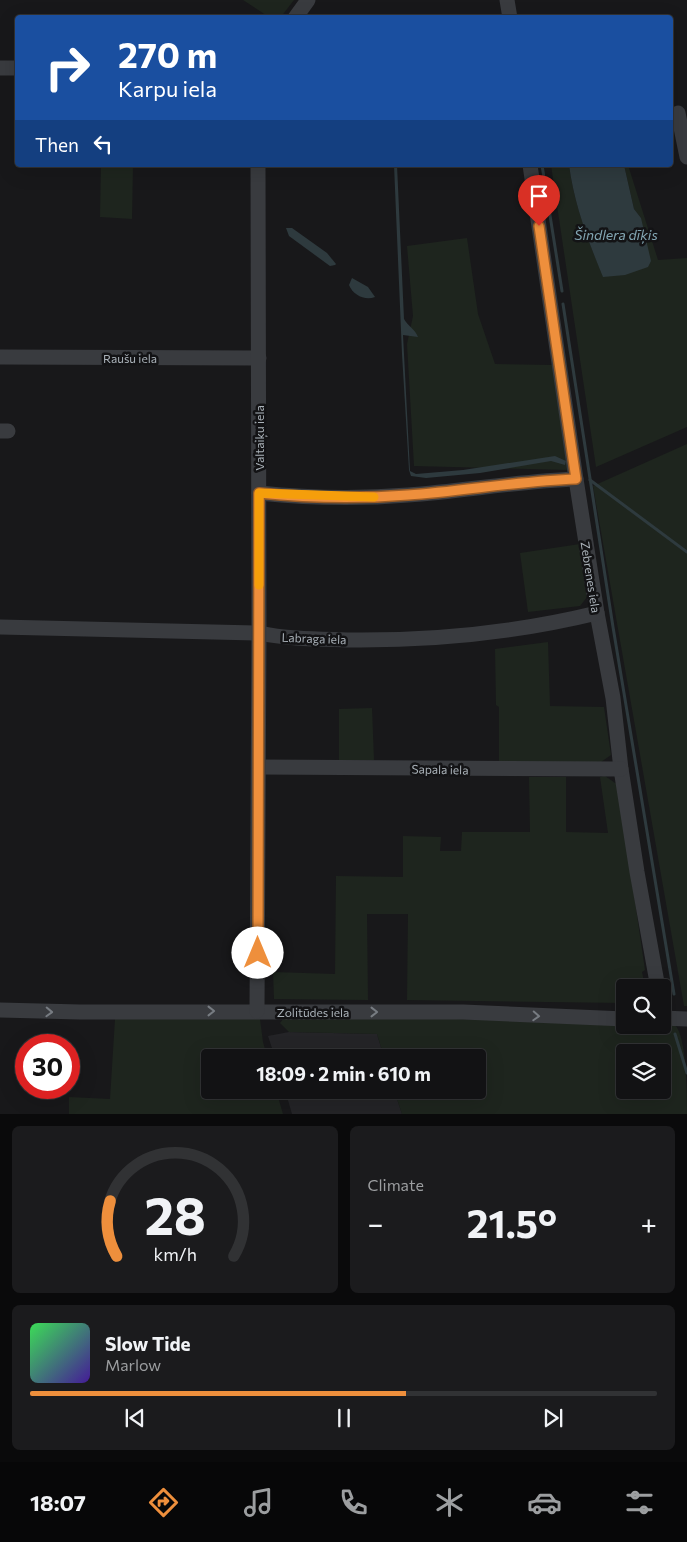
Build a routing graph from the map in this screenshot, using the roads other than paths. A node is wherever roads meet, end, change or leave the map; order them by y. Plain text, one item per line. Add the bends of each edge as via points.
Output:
1 (308, 0) edge
2 (507, 0) edge
3 (297, 15) edge
4 (510, 15) edge
5 (0, 68) edge
6 (15, 68) edge
7 (678, 114) dead end
8 (687, 157) edge
9 (258, 167) edge
10 (530, 167) edge
11 (0, 357) edge
12 (259, 358) junction
13 (576, 479) junction
14 (259, 493) junction
15 (597, 614) junction
16 (0, 627) edge
17 (259, 633) junction
18 (259, 767) junction
19 (621, 769) junction
20 (656, 979) edge
21 (0, 1010) edge
22 (257, 1011) junction
23 (671, 1017) edge
24 (616, 1019) edge
25 (687, 1020) edge

1 - 3 street
2 - 4 street
5 - 6 street
7 - 8 street
9 - 12 street, Valtaiķu iela
10 - 13 street, Zebrenes iela
11 - 12 street, Raušu iela
12 - 14 street, Valtaiķu iela
13 - 14 street via 376,497
13 - 15 street, Zebrenes iela
14 - 17 street, Valtaiķu iela
15 - 17 street, Labraga iela via 527,627 427,638 327,640
15 - 19 street, Zebrenes iela via 613,698
16 - 17 street, Labraga iela
17 - 18 street, Valtaiķu iela
18 - 19 street, Sapala iela
18 - 22 street, Valtaiķu iela
19 - 20 street, Zebrenes iela
21 -> 22 street, Zolitūdes iela
22 -> 24 street, Zolitūdes iela via 463,1012
23 - 25 street

